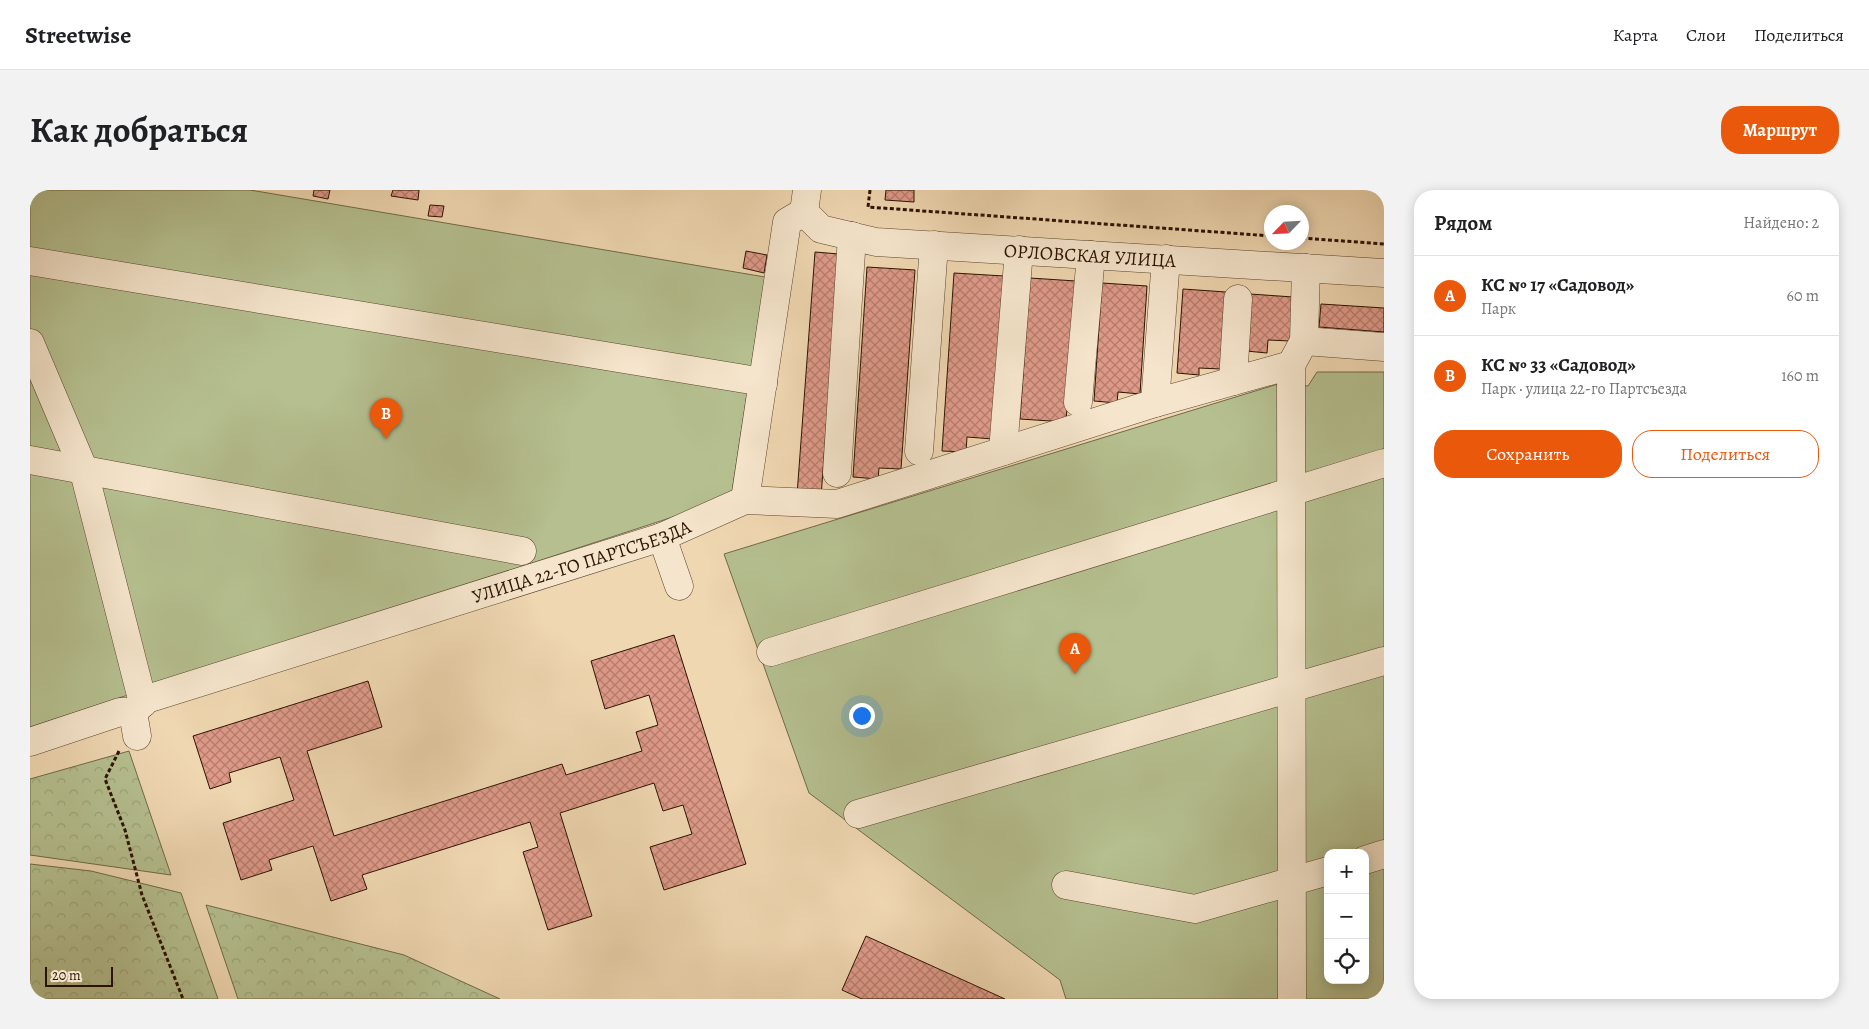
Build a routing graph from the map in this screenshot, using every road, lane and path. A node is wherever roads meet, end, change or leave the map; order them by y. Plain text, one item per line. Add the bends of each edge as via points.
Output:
1 (870, 190) edge
2 (806, 201) edge
3 (1264, 235) edge
4 (852, 236) junction
5 (1309, 239) edge
6 (1384, 244) edge
7 (934, 245) junction
8 (1019, 250) junction
9 (1091, 255) junction
10 (1166, 259) junction
11 (30, 261) edge
12 (1306, 268) junction
13 (1384, 273) edge
14 (1238, 300) dead end
15 (1304, 341) junction
16 (30, 343) edge
17 (1384, 347) edge
18 (1291, 365) junction
19 (1233, 381) junction
20 (763, 384) junction
21 (1078, 402) dead end
22 (1155, 403) junction
23 (919, 451) dead end
24 (1003, 451) junction
25 (30, 460) edge
26 (1384, 463) edge
27 (83, 468) junction
28 (836, 473) dead end
29 (1291, 491) junction
30 (745, 500) junction
31 (662, 537) junction
32 (522, 551) dead end
33 (679, 586) dead end
34 (771, 652) dead end
35 (1384, 661) edge
36 (1291, 688) junction
37 (133, 725) junction
38 (30, 742) edge
39 (858, 814) dead end
40 (1384, 854) edge
41 (1369, 859) edge
42 (1324, 871) edge
43 (1292, 881) junction
44 (1066, 885) dead end
45 (183, 999) edge
46 (1292, 999) edge

1 - 3 path via 868,207
2 - 4 street, ОРЛОВСКАЯ УЛИЦА via 822,229
2 - 20 street via 787,222
4 - 7 street, ОРЛОВСКАЯ УЛИЦА via 876,242
4 - 28 street
5 - 6 path
7 - 8 street, ОРЛОВСКАЯ УЛИЦА
7 - 23 street
8 - 9 street, ОРЛОВСКАЯ УЛИЦА
8 - 24 street
9 - 10 street, ОРЛОВСКАЯ УЛИЦА
9 - 21 street
10 - 12 street, ОРЛОВСКАЯ УЛИЦА
10 - 22 street
11 - 20 street
12 - 13 street, ОРЛОВСКАЯ УЛИЦА
12 - 15 street
14 - 19 street
15 - 17 street
15 - 18 street
16 - 27 street
18 - 19 street
18 - 29 street
19 - 22 street
20 - 30 street
22 - 24 street
24 - 30 street via 837,504
25 - 27 street
26 - 29 street
27 - 32 street
27 - 37 street
29 - 34 street
29 - 36 street
30 - 31 street, УЛИЦА 22-ГО ПАРТСЪЕЗДА
31 - 33 street
31 - 37 street, УЛИЦА 22-ГО ПАРТСЪЕЗДА via 147,699
35 - 36 street
36 - 39 street
36 - 43 street
37 - 38 street, УЛИЦА 22-ГО ПАРТСЪЕЗДА via 120,712
37 - 45 path via 105,779 125,830 142,895
40 - 41 street
42 - 43 street
43 - 44 street via 1195,909
43 - 46 street

